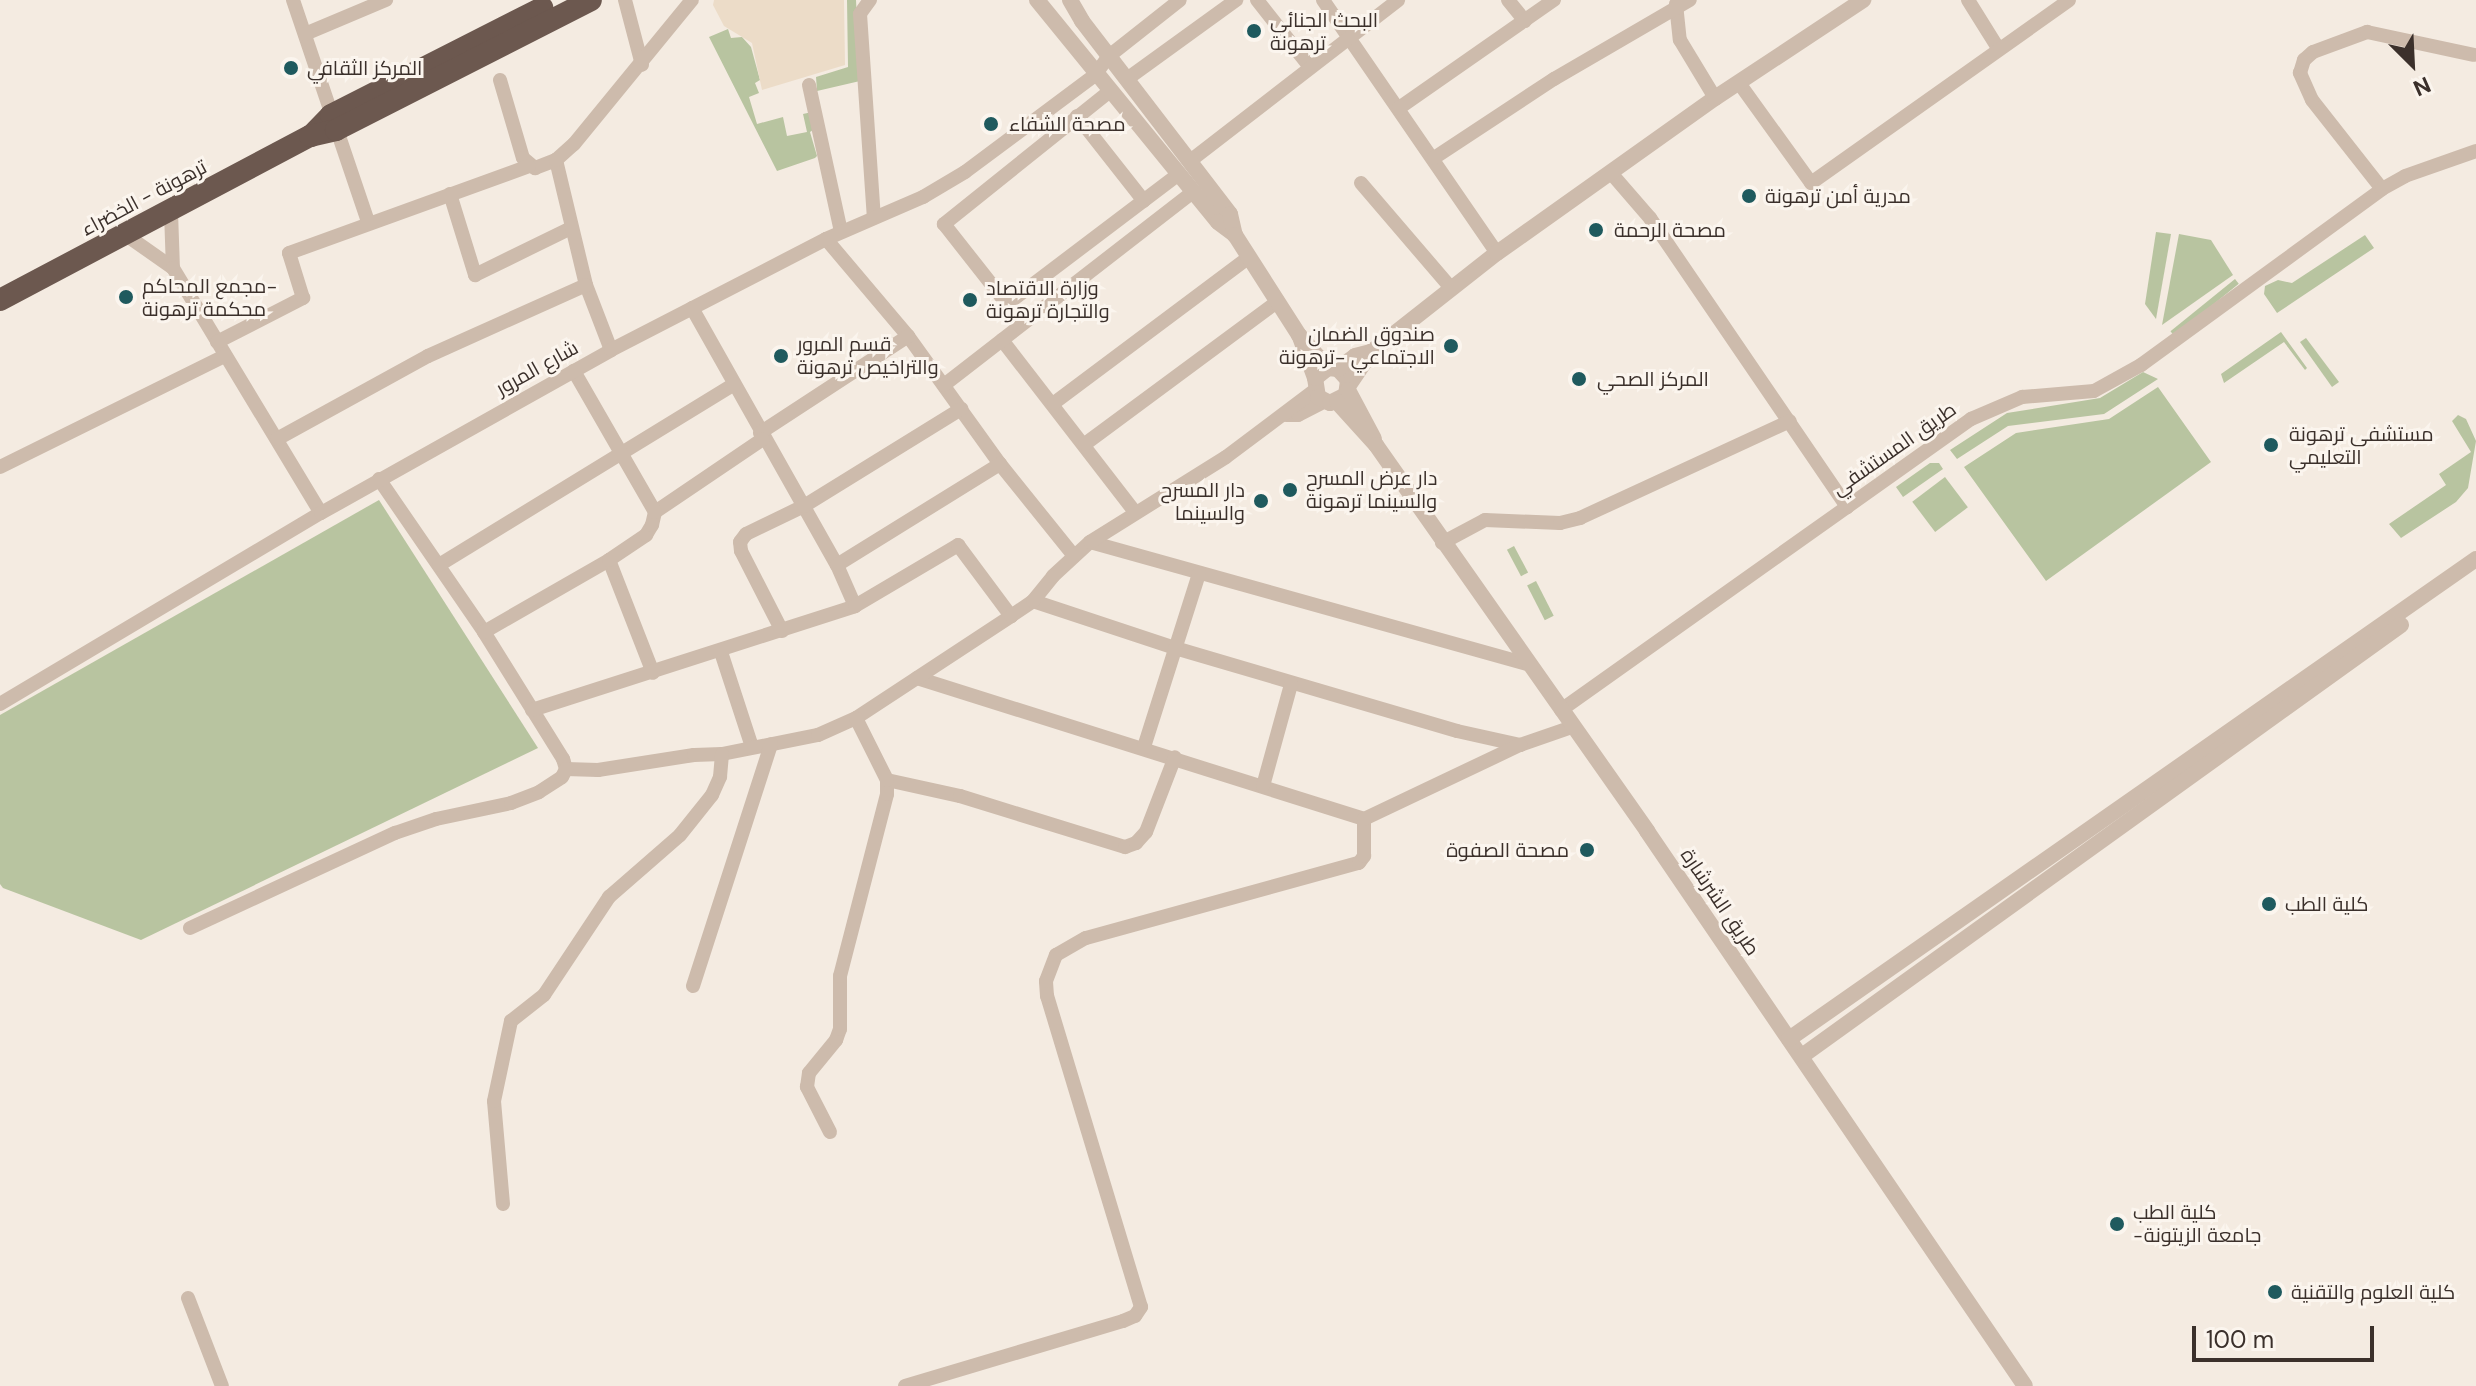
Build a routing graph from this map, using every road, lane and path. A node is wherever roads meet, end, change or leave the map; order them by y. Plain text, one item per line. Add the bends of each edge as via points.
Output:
1 (293, 0) edge
2 (385, 0) edge
3 (558, 0) edge
4 (591, 0) edge
5 (625, 0) edge
6 (692, 0) edge
7 (870, 0) edge
8 (1037, 0) edge
9 (1070, 0) edge
10 (1180, 0) edge
11 (1236, 0) edge
12 (1257, 0) edge
13 (1323, 0) edge
14 (1398, 0) edge
15 (1508, 0) edge
16 (1554, 0) edge
17 (1690, 0) edge
18 (1863, 0) edge
19 (1968, 0) edge
20 (2069, 0) edge
21 (1676, 5) edge
22 (1525, 21) junction
23 (305, 34) junction
24 (1351, 35) junction
25 (1998, 48) junction
26 (2474, 55) edge
27 (1109, 56) junction
28 (642, 65) junction
29 (1310, 67) junction
30 (1095, 75) junction
31 (1127, 79) junction
32 (500, 80) dead end
33 (1739, 83) junction
34 (809, 85) dead end
35 (1110, 91) junction
36 (1715, 98) junction
37 (1399, 108) junction
38 (1077, 116) junction
39 (333, 122) junction
40 (2476, 151) edge
41 (1434, 158) junction
42 (556, 160) junction
43 (1190, 161) junction
44 (529, 166) junction
45 (1611, 173) junction
46 (1179, 174) junction
47 (1361, 183) dead end
48 (2382, 189) junction
49 (1193, 192) junction
50 (450, 194) junction
51 (1144, 201) junction
52 (171, 212) junction
53 (874, 218) junction
54 (368, 222) junction
55 (571, 228) junction
56 (841, 232) junction
57 (126, 235) junction
58 (1235, 235) junction
59 (826, 239) junction
60 (1497, 253) junction
61 (1249, 257) junction
62 (173, 268) junction
63 (586, 285) junction
64 (1450, 287) junction
65 (0, 300) edge
66 (1278, 301) junction
67 (692, 308) junction
68 (908, 336) junction
69 (1002, 340) junction
70 (217, 342) junction
71 (611, 350) junction
72 (225, 356) junction
73 (574, 371) junction
74 (734, 384) junction
75 (944, 385) junction
76 (1331, 385) junction
77 (1054, 403) junction
78 (961, 409) junction
79 (1790, 421) junction
80 (762, 436) junction
81 (277, 439) junction
82 (1085, 444) junction
83 (622, 454) junction
84 (1000, 464) junction
85 (0, 467) edge
86 (379, 479) junction
87 (804, 506) junction
88 (1847, 507) junction
89 (655, 512) junction
90 (1135, 512) junction
91 (321, 513) junction
92 (1090, 542) junction
93 (1442, 543) junction
94 (1074, 556) junction
95 (2476, 559) edge
96 (609, 560) junction
97 (439, 565) junction
98 (837, 565) junction
99 (2476, 571) edge
100 (1199, 574) junction
101 (1033, 601) junction
102 (855, 606) junction
103 (1011, 616) junction
104 (782, 631) junction
105 (484, 632) junction
106 (1175, 648) junction
107 (721, 652) junction
108 (1531, 665) junction
109 (653, 673) junction
110 (917, 678) junction
111 (1291, 684) junction
112 (2, 698) edge
113 (532, 710) junction
114 (1561, 710) junction
115 (856, 718) junction
116 (1572, 727) junction
117 (771, 744) junction
118 (1520, 745) junction
119 (752, 747) junction
120 (1144, 747) junction
121 (722, 754) junction
122 (1175, 757) junction
123 (566, 769) junction
124 (887, 780) junction
125 (1263, 786) junction
126 (1364, 819) junction
127 (190, 928) dead end
128 (693, 986) dead end
129 (1789, 1039) junction
130 (1802, 1056) junction
131 (830, 1132) dead end
132 (503, 1204) dead end
133 (188, 1298) dead end
134 (222, 1386) edge
135 (905, 1386) edge
136 (2025, 1386) edge

1 - 23 street
2 - 23 street
3 - 39 highway
4 - 39 highway
5 - 28 street
6 - 28 street
7 - 53 street via 860,14
8 - 30 street
9 - 27 street
10 - 27 street, شارع المرور
11 - 31 street
12 - 29 street
13 - 24 street
14 - 24 street
15 - 22 street
16 - 22 street
17 - 21 street
18 - 33 street
19 - 25 street
20 - 25 street
21 - 36 street via 1680,40
21 - 41 street
22 - 37 street
23 - 39 street
24 - 29 street
24 - 37 street
25 - 33 street via 1811,183
26 - 48 street via 2367,32 2352,34 2304,60 2300,73 2312,100
27 - 30 street, شارع المرور
27 - 31 street
28 - 42 street
29 - 43 street
30 - 35 street
30 - 53 street, شارع المرور via 965,172
31 - 43 street
32 - 44 street
33 - 36 street
34 - 56 street
35 - 38 street
35 - 46 street
36 - 45 street
37 - 41 street
38 - 51 street
38 - 51 street via 944,224 980,270 1007,304
39 - 52 highway, ترهونة - الخضراء
39 - 54 street
40 - 48 street, طريق المستشفي
41 - 60 street
42 - 44 street
42 - 55 street
43 - 58 street via 1230,214
44 - 50 street
45 - 60 street
45 - 79 street via 1650,218
46 - 49 street
46 - 51 street
47 - 64 street
48 - 88 street, طريق المستشفي via 2141,365 2094,391 2022,397 1971,419
49 - 58 street
49 - 69 street
50 - 54 street
50 - 55 street via 475,275
52 - 57 highway, ترهونة - الخضراء
52 - 62 street
53 - 56 street, شارع المرور
54 - 70 street via 289,253 303,298
55 - 63 street
56 - 59 street, شارع المرور
57 - 62 street
57 - 65 highway, ترهونة - الخضراء
58 - 61 street
59 - 67 street, شارع المرور
59 - 68 street
60 - 64 street
61 - 66 street
61 - 77 street
62 - 70 street
63 - 71 street
63 - 81 street via 428,356
64 - 76 street via 1371,352 1355,356
66 - 76 street
66 - 82 street
67 - 71 street, شارع المرور
67 - 74 street
68 - 75 street
68 - 80 street
69 - 75 street
69 - 77 street
70 - 72 street
71 - 73 street, شارع المرور
72 - 81 street
72 - 85 street
73 - 83 street
73 - 86 street, شارع المرور
74 - 80 street
74 - 83 street
75 - 78 street
76 - 90 street via 1291,406 1226,457
76 - 93 street, طريق الشرشارة
77 - 82 street
78 - 84 street
78 - 87 street
79 - 88 street
79 - 93 street via 1580,518 1560,523 1485,520
80 - 87 street
80 - 89 street
81 - 91 street
82 - 90 street
83 - 89 street
83 - 97 street
84 - 94 street
84 - 98 street
86 - 91 street, شارع المرور
86 - 97 street
87 - 98 street
87 - 104 street via 746,534 740,542
88 - 114 street, طريق المستشفي
89 - 96 street via 646,535
90 - 92 street
91 - 112 street, شارع المرور
92 - 94 street
92 - 100 street
93 - 108 street, طريق الشرشارة
94 - 101 street
95 - 129 street
96 - 105 street
96 - 109 street
97 - 105 street
98 - 102 street
99 - 130 street
100 - 106 street
100 - 108 street
101 - 103 street
101 - 106 street
102 - 103 street via 958,545
102 - 104 street
103 - 110 street
104 - 107 street
105 - 113 street
106 - 111 street
106 - 120 street
107 - 109 street
107 - 119 street
108 - 114 street, طريق الشرشارة
109 - 113 street
110 - 115 street
110 - 120 street
111 - 118 street
111 - 125 street
113 - 123 street
114 - 116 street, طريق الشرشارة
115 - 117 street via 818,735
115 - 124 street
116 - 118 street
116 - 129 street, طريق الشرشارة
117 - 119 street
117 - 128 street
118 - 126 street
119 - 121 street
120 - 122 street
121 - 123 street via 598,770
121 - 132 street via 712,795 680,835 609,897 544,995 511,1021 494,1101
122 - 124 street via 1146,832 1125,847 960,796
122 - 125 street
123 - 127 street via 539,792 395,833
124 - 131 street via 840,976 840,1029 809,1073 807,1087
125 - 126 street
126 - 135 street via 1364,856 1359,863 1086,938 1056,955 1046,981 1047,996 1141,1307 1123,1321
129 - 130 street, طريق الشرشارة
130 - 136 street, طريق الشرشارة
133 - 134 street

